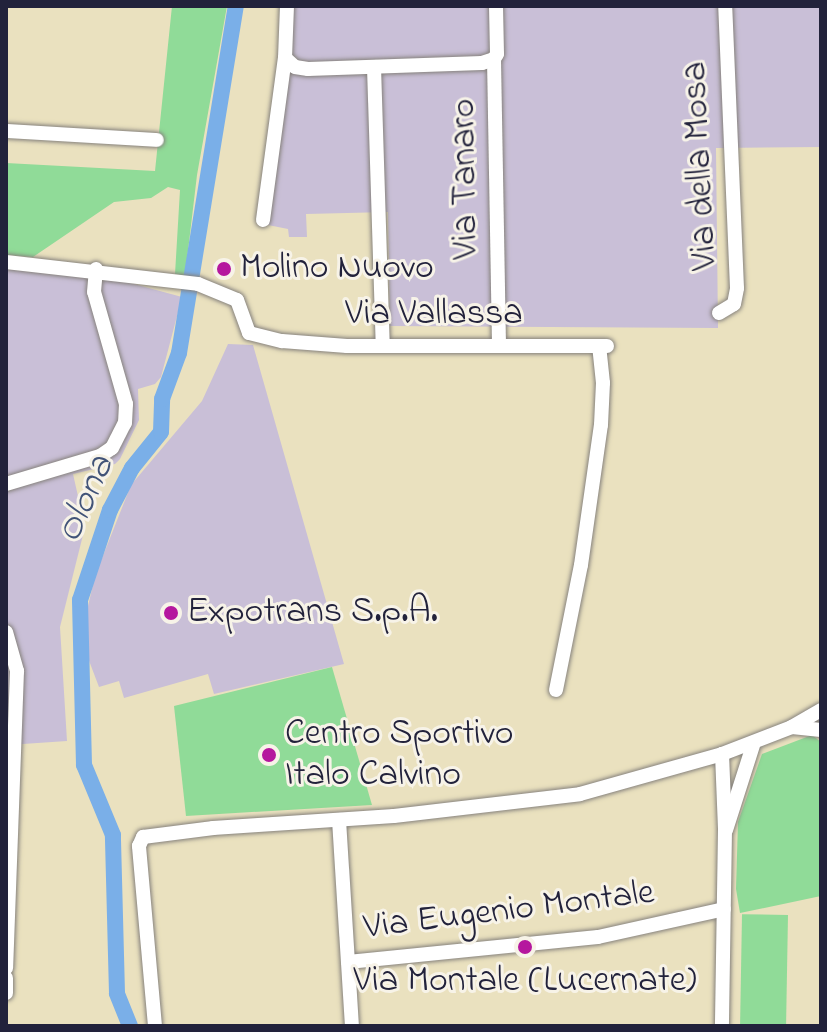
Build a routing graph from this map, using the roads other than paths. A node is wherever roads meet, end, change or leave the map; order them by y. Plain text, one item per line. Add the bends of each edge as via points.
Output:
1 (287, 6) edge
2 (496, 6) edge
3 (725, 6) edge
4 (285, 58) junction
5 (494, 59) junction
6 (374, 67) junction
7 (6, 131) edge
8 (157, 140) dead end
9 (263, 220) dead end
10 (6, 262) edge
11 (96, 269) junction
12 (719, 313) dead end
13 (499, 345) junction
14 (383, 346) junction
15 (6, 484) edge
16 (6, 632) edge
17 (556, 690) dead end
18 (821, 710) edge
19 (792, 727) junction
20 (821, 730) edge
21 (754, 742) junction
22 (10, 752) edge
23 (722, 754) junction
24 (339, 820) junction
25 (725, 830) junction
26 (724, 909) junction
27 (348, 962) junction
28 (6, 968) edge
29 (6, 978) edge
30 (6, 993) edge
31 (155, 1026) edge
32 (352, 1026) edge
33 (722, 1026) edge

1 - 4 street
2 - 5 street, Via Tanaro
3 - 12 street, Via della Mosa via 737,288 734,304
4 - 6 street, Via Tanaro via 300,69
4 - 9 street
5 - 6 street, Via Tanaro
5 - 13 street, Via Tanaro
6 - 14 street
7 - 8 street
10 - 11 street
11 - 14 street, Via Vallassa via 198,284 237,300 252,335 311,345
11 - 15 street via 94,292 126,404 125,423 112,448 100,456
13 - 14 street, Via Vallassa
13 - 17 street, Via Vallassa via 603,346 601,425
16 - 22 street via 17,671
18 - 19 street
19 - 20 street
19 - 21 street
21 - 23 street
21 - 25 street
22 - 28 street
23 - 24 street via 580,794
23 - 25 street
24 - 27 street
24 - 31 street via 141,839
25 - 26 street
26 - 27 street, Via Eugenio Montale via 598,937
26 - 33 street
27 - 32 street
29 - 30 street

